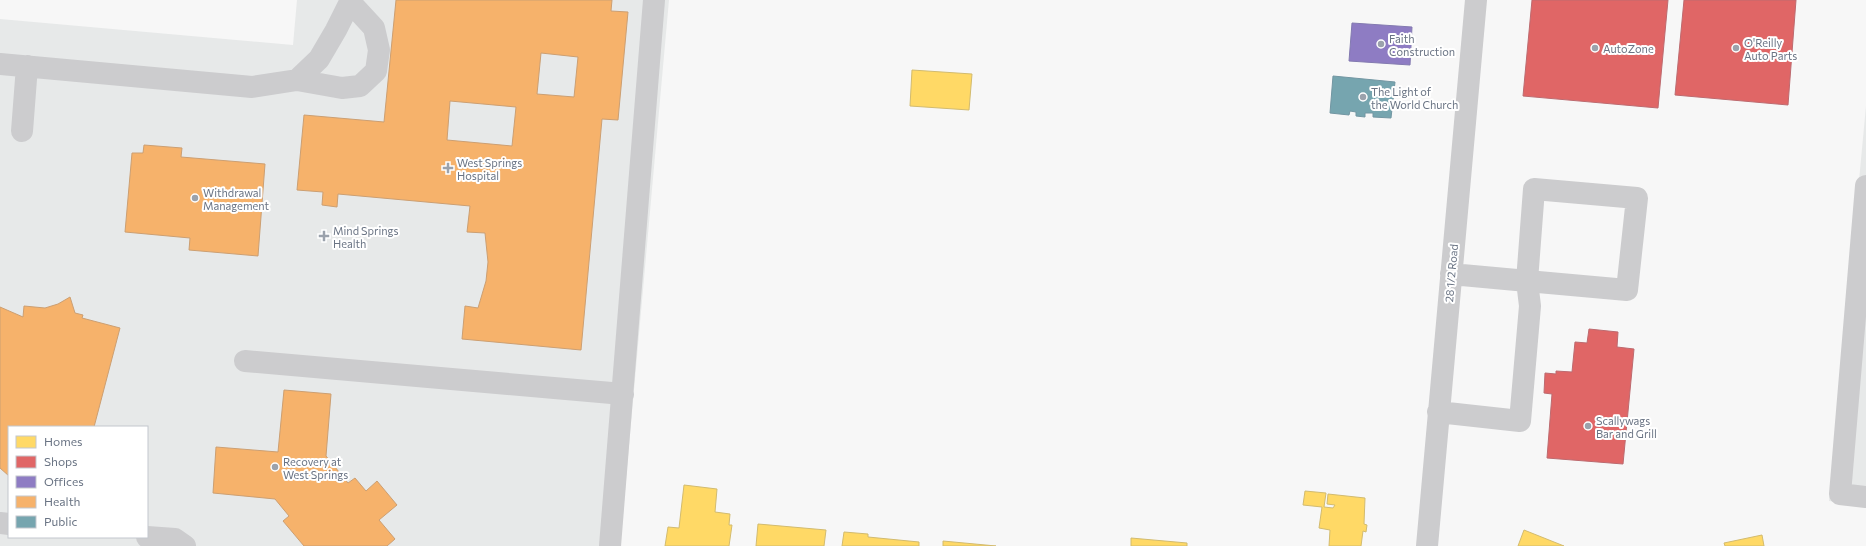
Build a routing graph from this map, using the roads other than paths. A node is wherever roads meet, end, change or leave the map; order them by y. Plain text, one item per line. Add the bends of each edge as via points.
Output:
1 (654, 0) edge
2 (1476, 0) edge
3 (350, 1) edge
4 (0, 64) edge
5 (27, 66) junction
6 (297, 80) junction
7 (22, 131) dead end
8 (1866, 186) edge
9 (1451, 274) junction
10 (1527, 281) junction
11 (245, 361) dead end
12 (622, 394) junction
13 (1438, 412) junction
14 (1866, 497) edge
15 (148, 537) edge
16 (185, 546) edge
17 (610, 546) edge
18 (1427, 546) edge

1 - 12 street
2 - 9 street, 28 1/2 Road
3 - 6 street via 319,59
3 - 6 street via 374,28 379,50 376,71 360,86 342,88
4 - 5 street
5 - 6 street via 252,86
5 - 7 street
8 - 14 street via 1840,494
9 - 10 street
9 - 13 street, 28 1/2 Road
10 - 10 street via 1627,290 1637,198 1534,189
10 - 13 street via 1530,306 1520,421
11 - 12 street
12 - 17 street
13 - 18 street, 28 1/2 Road
15 - 16 street via 174,539

